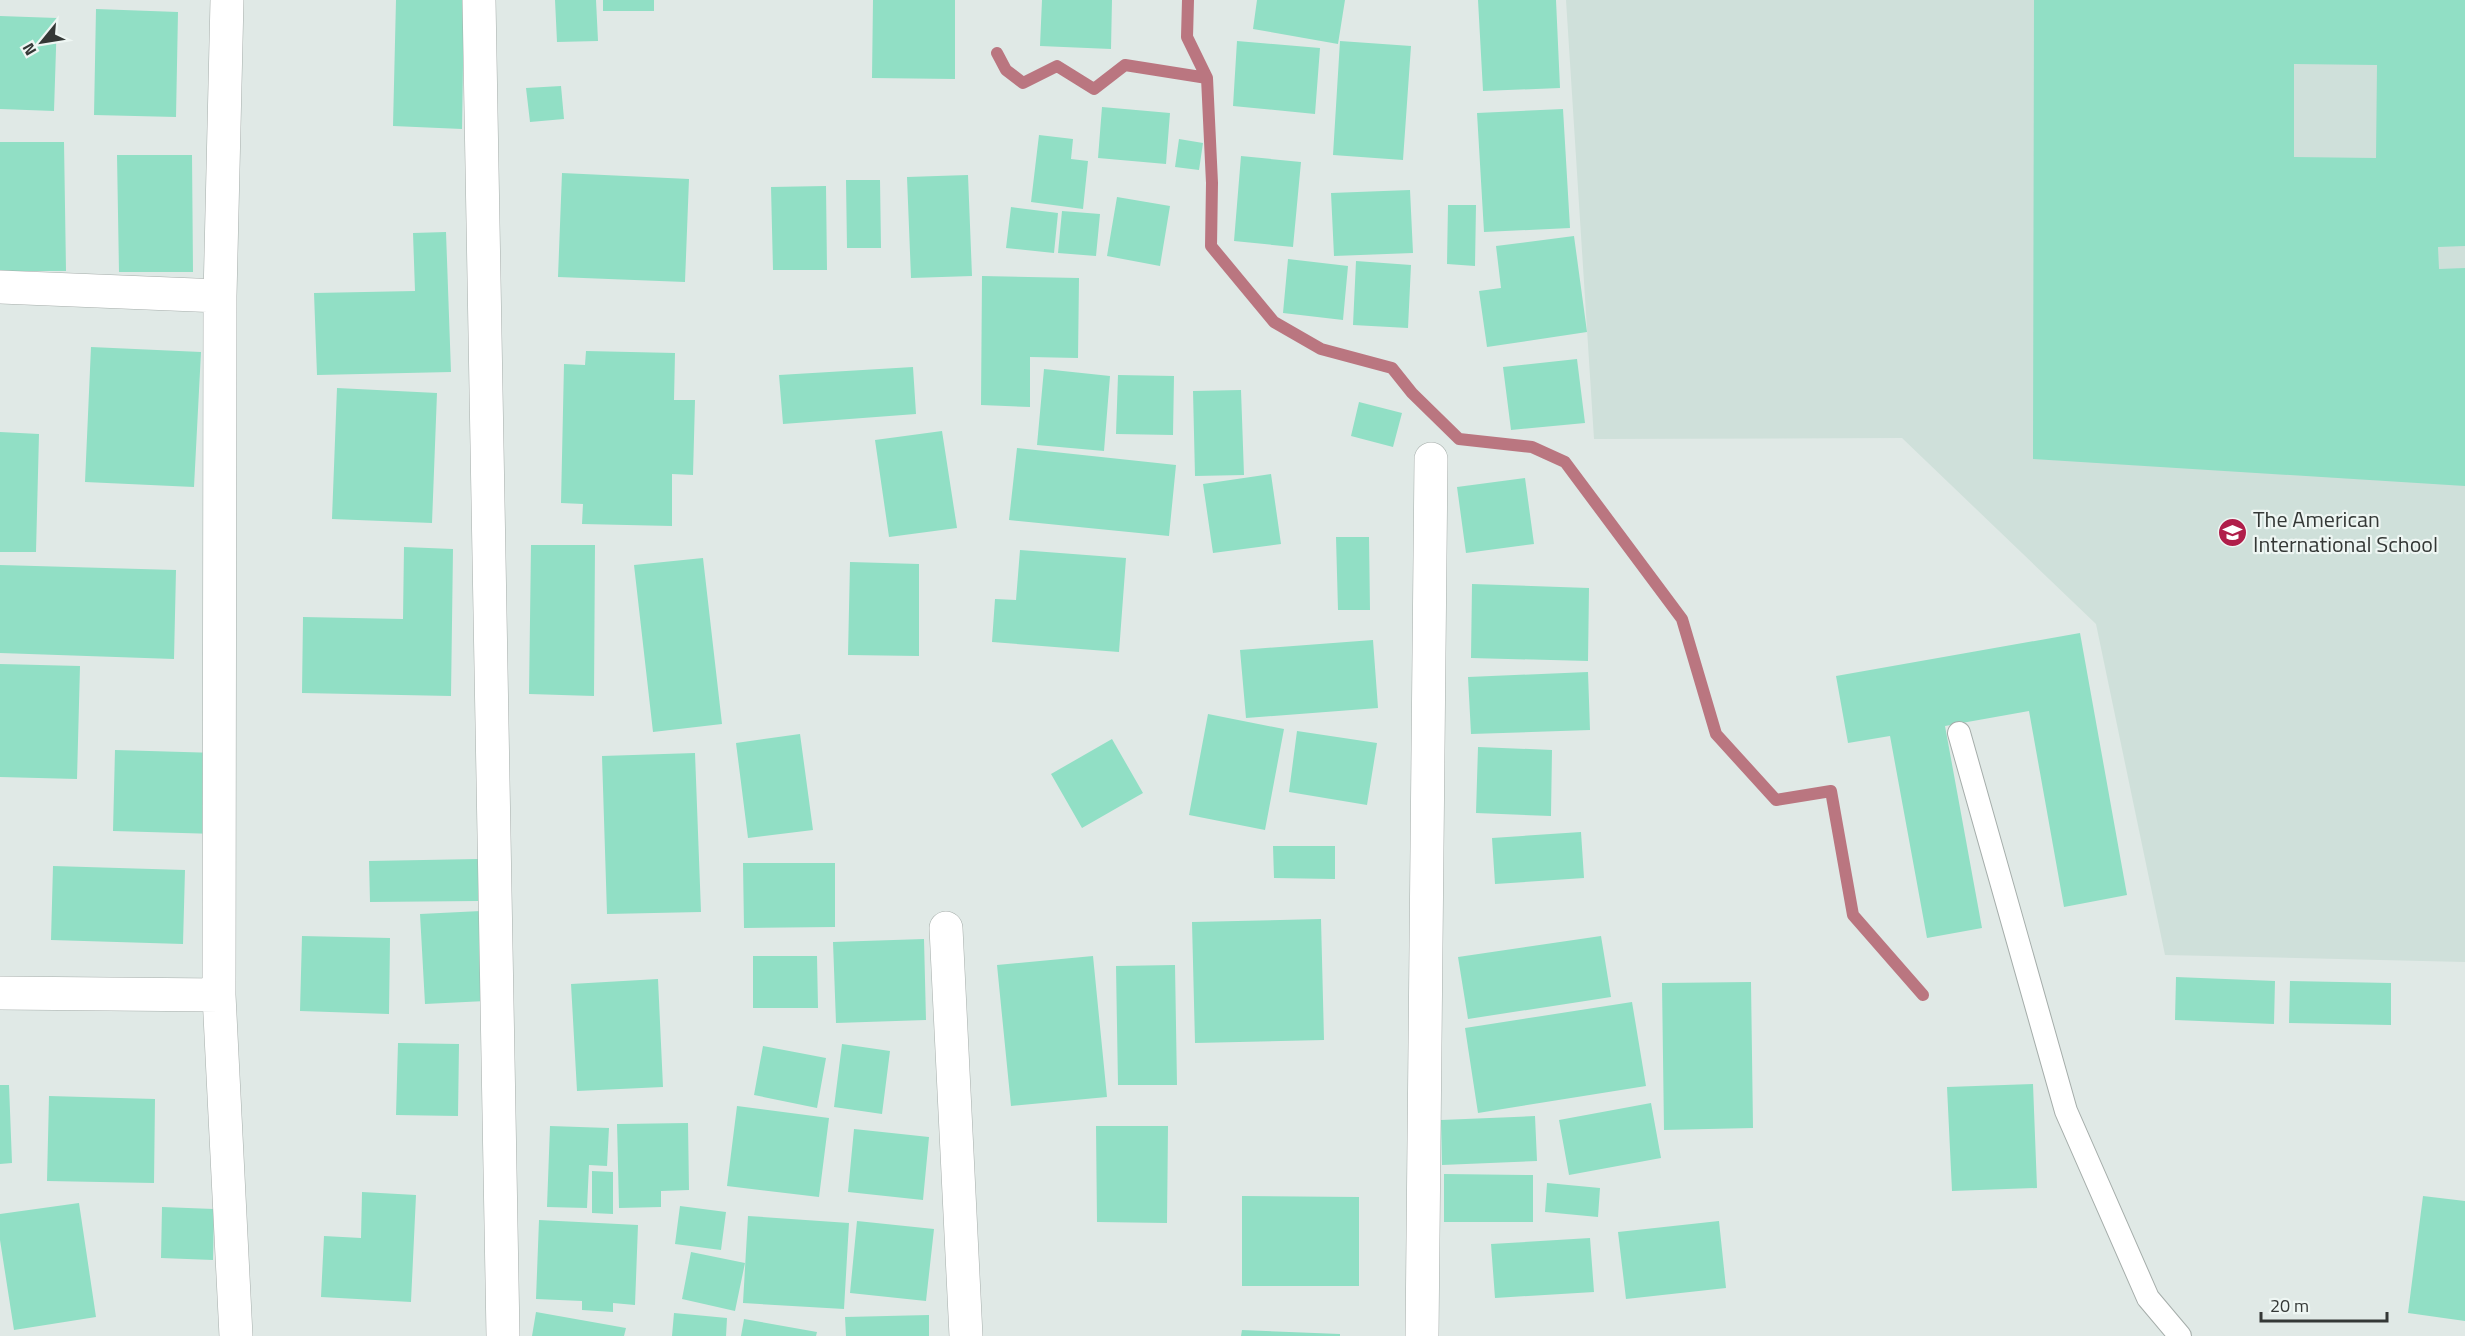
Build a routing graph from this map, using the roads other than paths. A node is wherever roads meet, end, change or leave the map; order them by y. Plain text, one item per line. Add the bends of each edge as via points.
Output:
1 (227, 0) edge
2 (479, 0) edge
3 (0, 287) edge
4 (220, 296) junction
5 (1431, 459) dead end
6 (1959, 733) dead end
7 (946, 928) dead end
8 (0, 993) edge
9 (219, 995) junction
10 (236, 1336) edge
11 (502, 1336) edge
12 (966, 1336) edge
13 (1422, 1336) edge
14 (2180, 1336) edge

1 - 4 street
2 - 11 street
3 - 4 street
4 - 9 street
5 - 13 street
6 - 14 lane via 2066,1111 2148,1298
7 - 12 street
8 - 9 street
9 - 10 street

